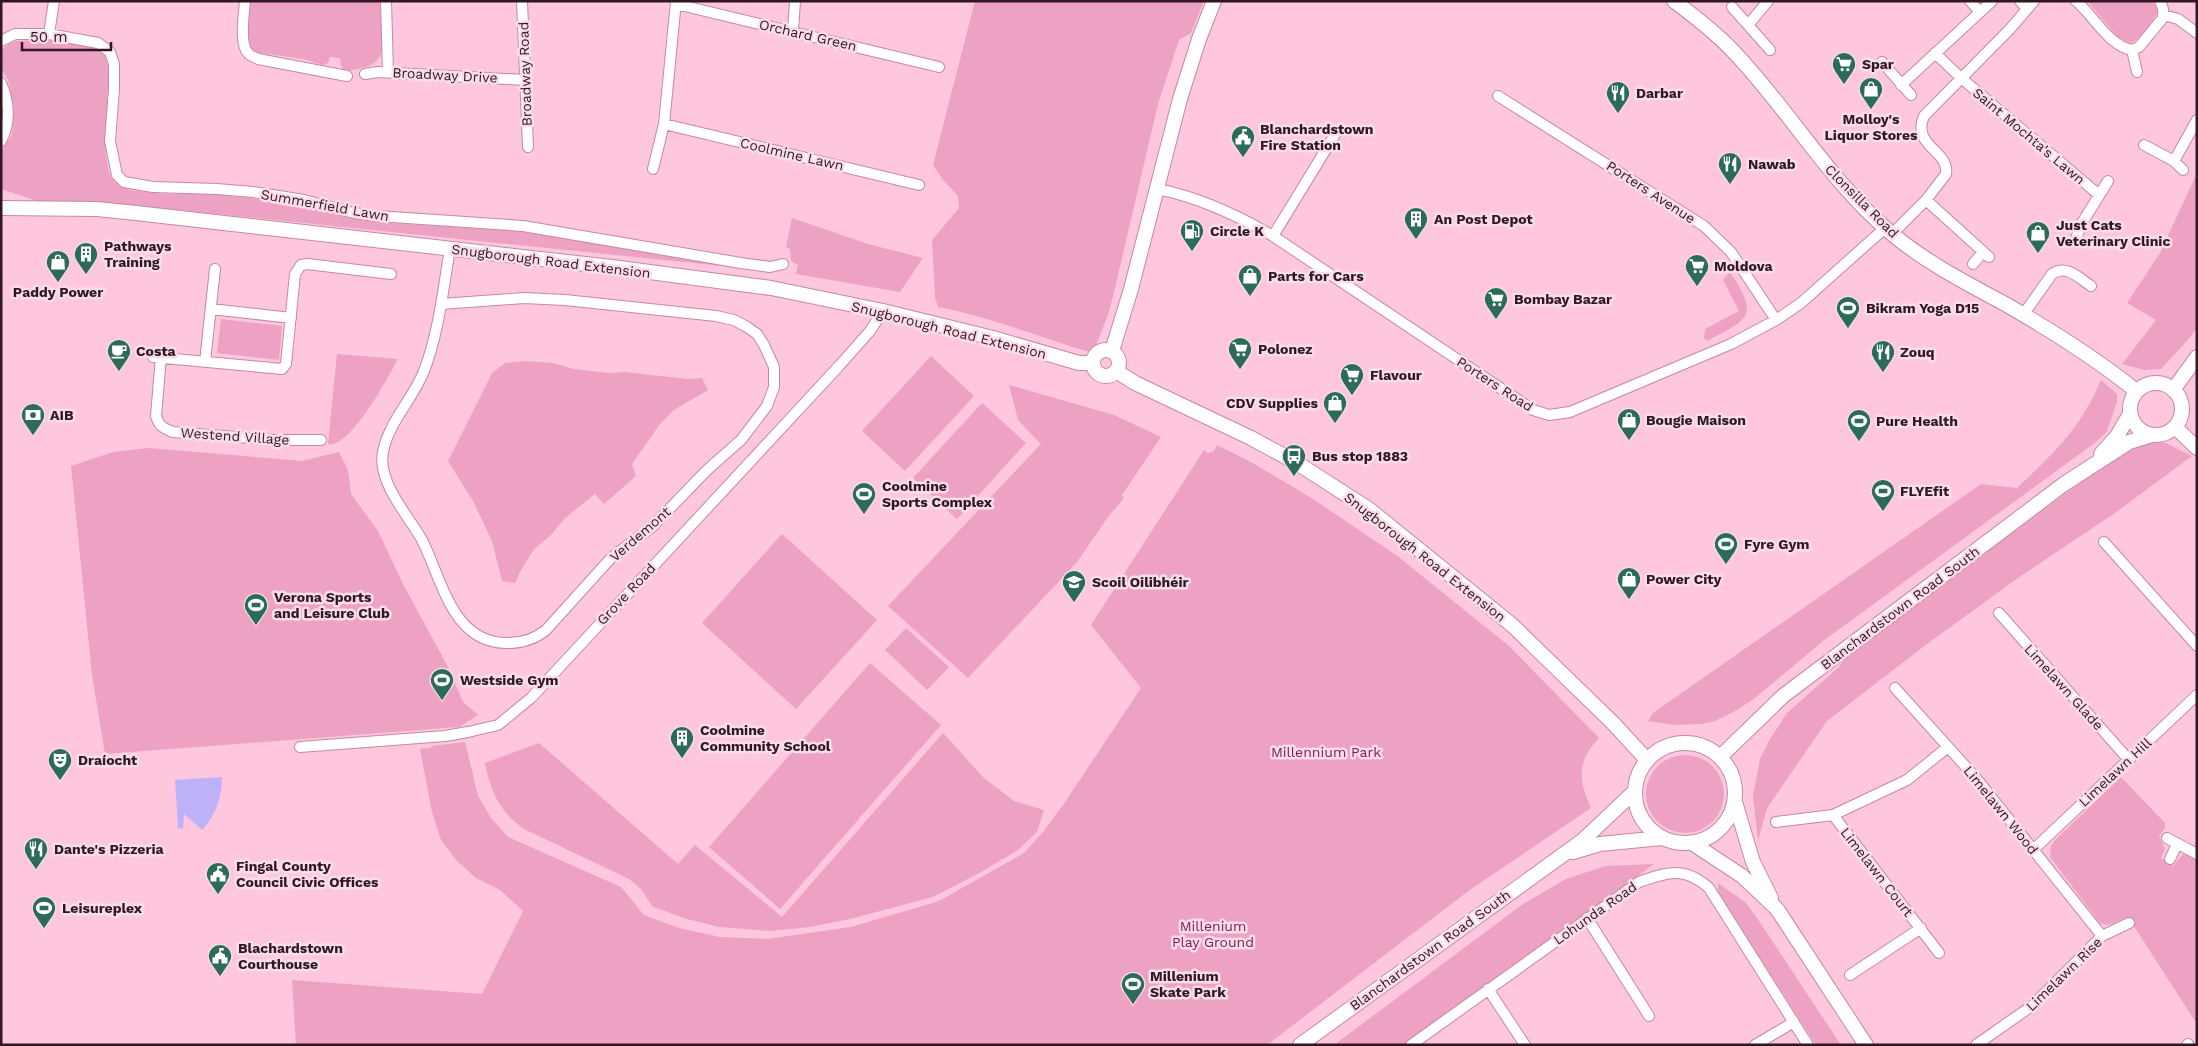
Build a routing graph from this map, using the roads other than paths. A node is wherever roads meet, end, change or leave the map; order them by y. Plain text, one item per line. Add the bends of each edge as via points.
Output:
1 (54, 1) edge
2 (245, 1) edge
3 (386, 1) edge
4 (522, 1) edge
5 (795, 1) edge
6 (1214, 1) edge
7 (1674, 1) edge
8 (1768, 1) edge
9 (1970, 1) edge
10 (1992, 1) edge
11 (2076, 1) edge
12 (2160, 1) edge
13 (676, 3) edge
14 (2027, 4) edge
15 (1732, 7) dead end
16 (1980, 12) junction
17 (2164, 15) junction
18 (1748, 25) junction
19 (793, 31) junction
20 (2197, 33) edge
21 (49, 34) junction
22 (1, 41) edge
23 (1770, 50) dead end
24 (2132, 50) junction
25 (1935, 53) junction
26 (1882, 62) dead end
27 (939, 67) dead end
28 (388, 72) junction
29 (2137, 72) dead end
30 (365, 74) dead end
31 (347, 76) dead end
32 (1961, 78) junction
33 (526, 80) junction
34 (1, 83) edge
35 (1901, 85) junction
36 (1911, 95) dead end
37 (1498, 96) dead end
38 (2197, 120) edge
39 (664, 124) junction
40 (1336, 132) dead end
41 (1, 141) edge
42 (2144, 145) dead end
43 (528, 147) dead end
44 (2174, 161) junction
45 (653, 169) dead end
46 (2182, 170) dead end
47 (2108, 181) dead end
48 (919, 185) dead end
49 (1157, 189) junction
50 (2098, 194) junction
51 (1926, 200) junction
52 (1, 208) edge
53 (1888, 231) junction
54 (1273, 236) junction
55 (2075, 241) dead end
56 (450, 249) junction
57 (783, 264) dead end
58 (1973, 264) dead end
59 (215, 269) dead end
60 (391, 274) dead end
61 (2090, 286) dead end
62 (441, 304) junction
63 (211, 309) junction
64 (883, 311) junction
65 (2024, 315) junction
66 (290, 318) junction
67 (1776, 320) junction
68 (1112, 351) junction
69 (2197, 357) edge
70 (205, 362) junction
71 (1093, 363) junction
72 (1116, 372) junction
73 (2173, 390) junction
74 (2136, 391) junction
75 (2130, 414) junction
76 (2175, 427) junction
77 (2152, 436) junction
78 (321, 440) dead end
79 (2197, 448) edge
80 (2087, 468) junction
81 (2104, 542) dead end
82 (1999, 613) dead end
83 (2197, 646) edge
84 (1895, 688) dead end
85 (2197, 695) edge
86 (300, 747) dead end
87 (1948, 747) junction
88 (1720, 757) junction
89 (1647, 760) junction
90 (2129, 760) junction
91 (1635, 791) junction
92 (1735, 802) junction
93 (1833, 816) junction
94 (1776, 822) dead end
95 (1662, 838) junction
96 (2167, 838) dead end
97 (1692, 843) junction
98 (2177, 844) junction
99 (2034, 849) junction
100 (2197, 854) edge
101 (1561, 856) junction
102 (2170, 859) dead end
103 (1777, 909) junction
104 (1587, 918) junction
105 (2130, 922) dead end
106 (1921, 928) junction
107 (2102, 936) junction
108 (1939, 952) dead end
109 (1850, 975) dead end
110 (1488, 989) junction
111 (1649, 1016) dead end
112 (1794, 1022) junction
113 (1300, 1045) edge
114 (1411, 1045) edge
115 (1525, 1045) edge
116 (1755, 1045) edge
117 (1808, 1045) edge
118 (1866, 1045) edge
119 (1976, 1045) edge

1 - 21 street
2 - 31 street via 243,42 250,55
3 - 28 street
4 - 33 street, Broadway Road
5 - 19 street
6 - 49 main road via 1184,85
7 - 53 main road, Clonsilla Road via 1731,48 1824,162
8 - 18 street
9 - 16 street
10 - 16 street
11 - 24 street via 2119,46
12 - 17 street
13 - 19 street, Orchard Green
13 - 39 street
14 - 32 street via 2010,29
15 - 18 street
16 - 25 street
17 - 20 street via 2178,19
17 - 24 street via 2139,47
18 - 23 street
19 - 27 street, Orchard Green
21 - 22 street, Summerfield Lawn via 15,34
21 - 57 street, Summerfield Lawn via 98,43 110,52 114,64 110,141 117,175 124,182 153,187 253,192 304,200 354,213 502,223 741,263 770,267
24 - 29 street
25 - 32 street, Saint Mochta's Lawn
25 - 35 street
26 - 35 street
28 - 30 street, Broadway Drive
28 - 33 street, Broadway Drive
32 - 50 street, Saint Mochta's Lawn
32 - 51 street, Porters Road via 1922,120 1924,139 1947,168 1943,180
33 - 43 street, Broadway Road
34 - 41 street via 8,108
35 - 36 street
37 - 67 street, Porters Avenue via 1704,226 1731,252
38 - 44 street
39 - 45 street
39 - 48 street, Coolmine Lawn
40 - 54 street
42 - 44 street
44 - 46 street
47 - 50 street, Saint Mochta's Lawn
49 - 54 street, Porters Road via 1215,206
49 - 68 main road
50 - 55 street, Saint Mochta's Lawn
51 - 53 street, Porters Road
51 - 58 street via 1986,254
52 - 56 main road, Snugborough Road Extension via 136,213
53 - 65 main road, Clonsilla Road via 1961,280
53 - 67 street, Porters Road
54 - 67 street, Porters Road via 1532,410 1549,416 1570,412 1671,370
56 - 62 street, Verdemont
56 - 64 main road, Snugborough Road Extension via 771,288
59 - 63 street
60 - 66 street, Westend Village via 307,264 301,266 295,274
61 - 65 street via 2071,272 2058,270
62 - 62 street, Verdemont via 424,372 385,443 382,458 384,478 434,565 450,605 464,626 477,636 494,642 524,641 546,630 611,558 653,526 740,440 769,401 774,387 774,367 757,334 734,320 716,316 532,299
63 - 66 street
63 - 70 street
64 - 71 main road, Snugborough Road Extension via 1079,363
64 - 86 street, Grove Road via 870,331 812,396 531,698 498,725 445,736
65 - 74 main road, Clonsilla Road via 2085,352
66 - 70 street, Westend Village via 286,364 282,369
68 - 71 main road via 1098,352
68 - 72 main road via 1119,362
69 - 73 main road
70 - 78 street, Westend Village via 157,357 156,416 164,429 274,440
71 - 72 main road via 1099,374 1111,376
72 - 89 main road, Snugborough Road Extension via 1251,438 1370,510 1512,625
73 - 74 main road via 2166,385 2150,383
73 - 76 main road via 2182,404 2180,420
74 - 75 main road via 2129,406
75 - 77 main road via 2137,428
75 - 80 main road, Blanchardstown Road South via 2117,436
76 - 77 main road
76 - 79 main road
77 - 80 main road, Blanchardstown Road South via 2130,442
80 - 88 main road, Blanchardstown Road South via 1783,696
81 - 83 street
82 - 90 street, Limelawn Glade
84 - 87 street, Limelawn Wood
85 - 90 street, Limelawn Hill
87 - 93 street, Limelawn Court via 1907,780
87 - 99 street, Limelawn Wood
88 - 89 main road via 1694,743 1680,743 1666,747
88 - 92 main road via 1730,770
89 - 91 main road via 1637,778
90 - 99 street, Limelawn Hill
91 - 95 main road via 1641,818
91 - 101 main road, Blanchardstown Road South via 1588,836
92 - 97 main road via 1730,818 1720,830 1707,839
92 - 103 main road via 1753,862
93 - 94 street, Limelawn Court
93 - 106 street, Limelawn Court
95 - 97 main road
95 - 101 main road, Blanchardstown Road South via 1600,844
96 - 98 street
97 - 103 main road via 1742,876
98 - 100 street
98 - 102 street
99 - 107 street, Limelawn Wood
101 - 113 main road, Blanchardstown Road South
103 - 118 main road
104 - 110 street, Lohunda Road
104 - 111 street
104 - 112 street, Lohunda Road via 1639,882 1662,873 1684,872 1698,878 1709,888
105 - 107 street, Limelawn Rise
106 - 108 street, Limelawn Court
106 - 109 street, Limelawn Court
107 - 119 street, Limelawn Rise via 2032,1006
110 - 114 street, Lohunda Road
110 - 115 street
112 - 116 street
112 - 117 street, Lohunda Road

